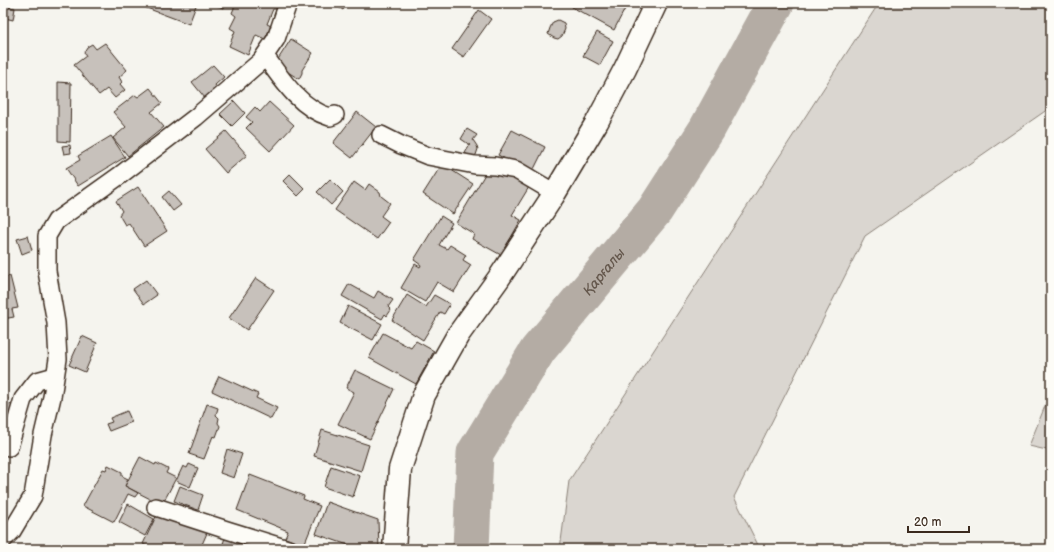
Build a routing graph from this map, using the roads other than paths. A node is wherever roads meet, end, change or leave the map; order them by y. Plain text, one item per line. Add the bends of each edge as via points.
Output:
1 (288, 3) edge
2 (656, 3) edge
3 (265, 56) junction
4 (335, 115) dead end
5 (381, 135) dead end
6 (555, 192) junction
7 (55, 376) junction
8 (9, 447) dead end
9 (156, 506) dead end
10 (3, 540) edge
11 (288, 549) edge
12 (394, 549) edge

1 - 3 street via 276,39
2 - 6 street via 597,122
3 - 4 street via 294,93 307,105 330,118
3 - 7 street via 196,117 56,221 47,236 47,271 56,323 58,359
5 - 6 street via 428,156 516,170
6 - 12 street via 458,335 424,395 400,469
7 - 8 street via 37,381 23,399
7 - 10 street via 33,496 12,531
9 - 11 street

